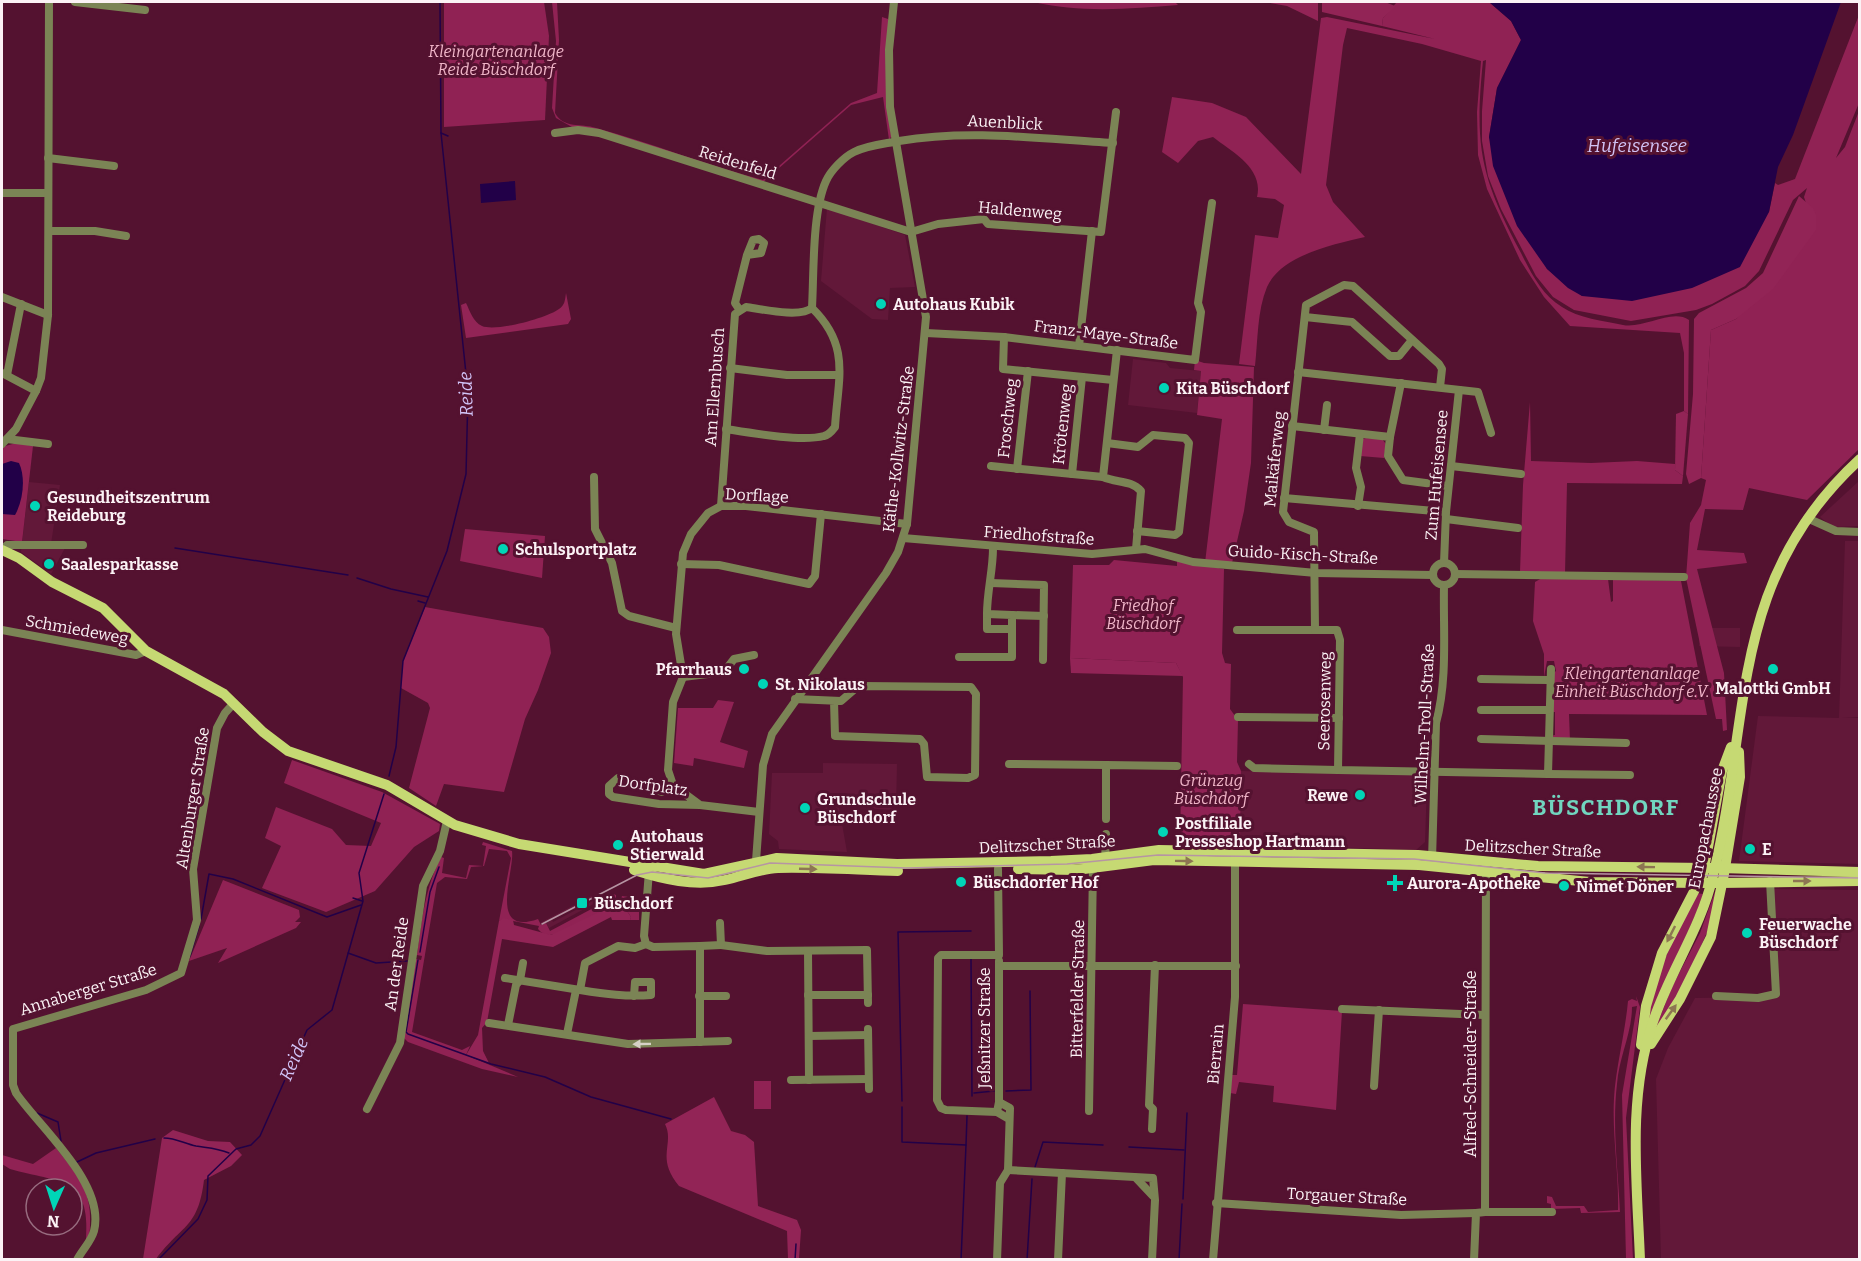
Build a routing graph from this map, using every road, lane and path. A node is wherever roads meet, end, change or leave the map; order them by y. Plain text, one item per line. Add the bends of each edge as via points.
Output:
1 (49, 2) edge
2 (75, 2) edge
3 (894, 2) edge
4 (145, 10) dead end
5 (1116, 111) dead end
6 (555, 133) dead end
7 (896, 142) junction
8 (1113, 143) junction
9 (48, 158) junction
10 (114, 166) dead end
11 (2, 193) edge
12 (48, 193) junction
13 (820, 201) junction
14 (1212, 203) dead end
15 (50, 231) junction
16 (1092, 231) junction
17 (911, 232) junction
18 (126, 236) dead end
19 (747, 255) dead end
20 (2, 297) edge
21 (21, 304) junction
22 (812, 308) junction
23 (740, 309) junction
24 (48, 315) junction
25 (1305, 317) junction
26 (927, 333) junction
27 (1004, 337) junction
28 (1412, 340) junction
29 (1079, 345) junction
30 (1117, 350) junction
31 (730, 368) junction
32 (1028, 372) junction
33 (1298, 372) junction
34 (4, 374) edge
35 (838, 375) junction
36 (1082, 377) junction
37 (1113, 380) junction
38 (1401, 383) junction
39 (1440, 387) junction
40 (1459, 390) junction
41 (36, 391) junction
42 (1327, 405) dead end
43 (1292, 426) junction
44 (726, 429) junction
45 (1324, 430) junction
46 (1491, 433) dead end
47 (1360, 434) junction
48 (1390, 437) junction
49 (4, 442) edge
50 (1107, 443) junction
51 (48, 444) dead end
52 (1860, 459) edge
53 (991, 466) dead end
54 (1451, 466) junction
55 (1017, 469) junction
56 (1072, 474) junction
57 (1521, 474) dead end
58 (594, 477) dead end
59 (1103, 477) junction
60 (1448, 486) junction
61 (1284, 498) junction
62 (721, 506) junction
63 (1358, 506) junction
64 (821, 514) junction
65 (1446, 516) junction
66 (1807, 518) junction
67 (907, 524) junction
68 (1518, 528) dead end
69 (1137, 531) junction
70 (1860, 532) edge
71 (903, 538) junction
72 (83, 546) dead end
73 (993, 548) junction
74 (1136, 549) junction
75 (2, 550) edge
76 (1172, 556) joint
77 (1444, 563) junction
78 (681, 564) junction
79 (1316, 573) junction
80 (1455, 574) junction
81 (1433, 575) junction
82 (1683, 577) dead end
83 (991, 583) junction
84 (1444, 585) junction
85 (987, 614) junction
86 (1012, 615) junction
87 (1044, 616) junction
88 (676, 628) junction
89 (1012, 629) junction
90 (2, 630) edge
91 (1237, 630) dead end
92 (1315, 630) junction
93 (146, 651) junction
94 (754, 655) dead end
95 (959, 657) dead end
96 (1043, 660) dead end
97 (1551, 669) dead end
98 (683, 677) junction
99 (1481, 679) dead end
100 (1549, 680) junction
101 (795, 699) junction
102 (834, 702) junction
103 (234, 703) junction
104 (1481, 710) dead end
105 (1548, 710) junction
106 (1238, 717) dead end
107 (1339, 718) junction
108 (1737, 736) junction
109 (1480, 740) dead end
110 (1548, 741) junction
111 (1626, 743) dead end
112 (1009, 764) dead end
113 (1249, 764) dead end
114 (1106, 765) junction
115 (1176, 766) dead end
116 (1338, 770) junction
117 (1435, 772) junction
118 (1548, 774) junction
119 (1630, 775) dead end
120 (673, 785) junction
121 (700, 805) junction
122 (759, 812) junction
123 (1106, 819) dead end
124 (447, 821) junction
125 (758, 832) junction
126 (1106, 834) dead end
127 (764, 852) joint
128 (1235, 856) junction
129 (833, 860) junction
130 (1432, 861) junction
131 (1105, 862) junction
132 (1486, 865) junction
133 (756, 866) junction
134 (1093, 868) junction
135 (1706, 868) junction
136 (1723, 868) junction
137 (998, 869) junction
138 (649, 871) junction
139 (1860, 872) edge
140 (1770, 881) junction
141 (1860, 881) edge
142 (1669, 882) junction
143 (1711, 883) junction
144 (1688, 902) junction
145 (720, 923) dead end
146 (646, 944) junction
147 (721, 945) junction
148 (700, 946) junction
149 (808, 951) junction
150 (999, 955) junction
151 (524, 963) dead end
152 (1155, 965) junction
153 (999, 966) junction
154 (1093, 966) junction
155 (1236, 966) junction
156 (181, 973) joint
157 (506, 978) dead end
158 (520, 980) junction
159 (578, 990) junction
160 (808, 995) junction
161 (634, 996) dead end
162 (699, 996) junction
163 (726, 996) dead end
164 (1716, 996) dead end
165 (1342, 1009) dead end
166 (1379, 1010) junction
167 (1484, 1015) junction
168 (489, 1023) dead end
169 (508, 1025) junction
170 (567, 1034) junction
171 (809, 1036) junction
172 (728, 1041) dead end
173 (700, 1042) junction
174 (1642, 1063) junction
175 (868, 1079) junction
176 (792, 1080) dead end
177 (809, 1080) junction
178 (1374, 1086) dead end
179 (868, 1089) dead end
180 (999, 1102) junction
181 (367, 1109) dead end
182 (1089, 1111) dead end
183 (997, 1112) junction
184 (1009, 1119) junction
185 (1152, 1129) dead end
186 (1008, 1170) junction
187 (1062, 1173) junction
188 (1216, 1203) junction
189 (1480, 1212) junction
190 (1552, 1212) dead end
191 (77, 1260) edge
192 (997, 1260) edge
193 (1058, 1260) edge
194 (1152, 1260) edge
195 (1213, 1260) edge
196 (1474, 1260) edge
197 (1640, 1260) edge

1 - 9 street
2 - 4 street
3 - 7 street, Käthe-Kollwitz-Straße via 888,76
5 - 8 street
6 - 13 street, Reidenfeld via 598,133 757,185
7 - 8 street, Auenblick via 961,134
7 - 13 street, Auenblick via 853,152 827,179
7 - 17 street, Käthe-Kollwitz-Straße
8 - 16 street via 1101,232
9 - 10 street
9 - 12 street
11 - 12 street
12 - 15 street
13 - 17 street, Reidenfeld
13 - 22 street
14 - 30 street, Franz-Maye-Straße via 1198,303 1201,312 1195,360
15 - 18 street
15 - 24 street
16 - 17 street, Haldenweg via 988,224 984,219 938,224
16 - 29 street
17 - 26 street, Käthe-Kollwitz-Straße
19 - 23 street via 735,303
20 - 21 street
21 - 24 street
21 - 34 street
22 - 23 street, Am Ellernbusch via 803,312
22 - 35 street via 833,332 838,346
23 - 31 street, Am Ellernbusch via 735,314
24 - 41 street
25 - 28 street via 1352,322 1390,356 1399,356
25 - 28 street via 1306,305 1344,285 1353,286
25 - 33 street, Maikäferweg
26 - 27 street, Franz-Maye-Straße
26 - 67 street, Käthe-Kollwitz-Straße
27 - 29 street, Franz-Maye-Straße
27 - 32 street, Froschweg via 1001,367
28 - 39 street via 1442,369
29 - 30 street, Franz-Maye-Straße
30 - 37 street
31 - 35 street via 787,375
31 - 44 street, Am Ellernbusch
32 - 36 street, Froschweg
32 - 55 street, Froschweg
33 - 38 street, Zum Hufeisensee
33 - 43 street, Maikäferweg
34 - 41 street
35 - 44 street via 835,427 825,436
36 - 37 street, Froschweg
36 - 56 street, Krötenweg
37 - 50 street
38 - 39 street, Zum Hufeisensee
38 - 48 street
39 - 40 street, Zum Hufeisensee
40 - 46 street, Zum Hufeisensee via 1478,392
40 - 54 street, Zum Hufeisensee
41 - 49 street via 16,429
42 - 45 street
43 - 45 street
43 - 61 street, Maikäferweg
44 - 62 street, Am Ellernbusch
45 - 47 street
47 - 48 street
47 - 63 street via 1356,468 1361,487
48 - 60 street via 1388,456 1403,480
49 - 51 street
50 - 59 street
50 - 69 street via 1138,447 1153,435 1185,438 1189,443 1179,532 1175,535
52 - 66 main road, Europachaussee
53 - 55 street, Froschweg
54 - 57 street
54 - 60 street, Zum Hufeisensee
55 - 56 street, Froschweg
56 - 59 street, Froschweg
58 - 88 street via 596,529 612,563 622,611
59 - 69 street, Froschweg via 1134,483 1142,491
60 - 65 street, Zum Hufeisensee
61 - 63 street
61 - 79 street, Maikäferweg via 1282,512 1288,522 1314,532
62 - 64 street, Dorflage
62 - 78 street, Dorflage via 708,513 694,529
63 - 65 street
64 - 67 street, Dorflage
64 - 78 street via 815,576 809,584 720,565
65 - 68 street
65 - 77 street, Zum Hufeisensee
66 - 70 street via 1836,531
66 - 108 main road, Europachaussee via 1782,559 1761,610
67 - 71 street, Käthe-Kollwitz-Straße
69 - 74 street
71 - 73 street, Friedhofstraße
71 - 101 street, Käthe-Kollwitz-Straße via 886,573
72 - 75 street via 7,545
73 - 74 street, Friedhofstraße via 1092,554
73 - 83 street
74 - 76 street, Friedhofstraße
75 - 93 main road, Delitzscher Straße via 103,608
76 - 79 street, Guido-Kisch-Straße via 1205,563
77 - 80 street
77 - 81 street via 1437,566
78 - 88 street, Dorflage
79 - 81 street, Guido-Kisch-Straße
79 - 92 street
80 - 82 street
80 - 84 street via 1453,581
81 - 84 street
83 - 85 street
83 - 87 street via 1044,585
84 - 117 street, Wilhelm-Troll-Straße via 1442,691 1436,723
85 - 86 street
85 - 89 street via 987,629
86 - 87 street
86 - 89 street
87 - 96 street
88 - 98 street, Dorflage
89 - 95 street via 1012,657
90 - 93 street, Schmiedeweg via 136,655
91 - 92 street
92 - 107 street, Seerosenweg via 1337,630 1340,640
93 - 103 main road, Delitzscher Straße
94 - 98 street via 734,659 724,672
97 - 100 street
98 - 120 street, Dorflage via 673,702 668,770
99 - 100 street
100 - 105 street
101 - 102 street
101 - 122 street, Käthe-Kollwitz-Straße via 767,745
102 - 102 street via 835,736 920,739 924,744 927,777 975,775 974,688 862,686 845,700
103 - 124 main road, Delitzscher Straße via 288,751 387,785
103 - 156 street, Altenburger Straße via 217,728 193,869 197,920
104 - 105 street
105 - 110 street
106 - 107 street
107 - 116 street, Seerosenweg
108 - 135 main road via 1722,771
108 - 136 main road via 1740,777
108 - 174 main road, Europachaussee via 1710,890 1697,928 1656,1014
109 - 110 street
110 - 111 street
110 - 118 street
112 - 114 street
113 - 116 street via 1254,768
114 - 115 street
114 - 123 street
116 - 117 street, Seerosenweg
117 - 118 street, Seerosenweg
117 - 130 street, Wilhelm-Troll-Straße
118 - 119 street, Seerosenweg
120 - 121 street, Dorfplatz
120 - 121 street, Dorfplatz via 662,792 618,778 608,791 613,797 659,804
121 - 122 street, Dorfplatz
122 - 125 street, Käthe-Kollwitz-Straße
124 - 138 main road, Delitzscher Straße via 500,840
124 - 181 street, An der Reide via 440,851 423,886 399,1043
125 - 127 street
125 - 133 street, Käthe-Kollwitz-Straße
126 - 131 street
127 - 129 main road
128 - 130 main road, Delitzscher Straße
128 - 131 main road, Delitzscher Straße via 1159,850
128 - 155 street, Bierrain
129 - 131 main road, Delitzscher Straße via 912,864
129 - 133 main road, Delitzscher Straße via 777,858
130 - 132 main road, Delitzscher Straße
131 - 134 main road, Delitzscher Straße
135 -> 132 main road, Delitzscher Straße
132 - 142 main road, Delitzscher Straße via 1590,882
132 - 167 street, Alfred-Schneider-Straße
133 -> 137 main road, Delitzscher Straße via 902,871
133 - 138 main road, Delitzscher Straße via 705,874
134 - 137 main road, Delitzscher Straße
134 - 154 street, Bitterfelder Straße
135 - 136 main road, Delitzscher Straße, bridge
135 - 143 main road
136 - 139 main road, Delitzscher Straße
136 - 143 main road
137 - 150 street, Jeßnitzer Straße
138 - 146 street
140 -> 141 main road, Delitzscher Straße
140 - 143 main road, Delitzscher Straße
140 - 164 street via 1776,994 1758,998
142 - 143 main road, Delitzscher Straße
142 - 144 main road via 1683,891
143 - 144 main road
174 -> 143 main road via 1706,949 1716,918
144 -> 174 main road via 1652,984 1643,1022
145 - 147 street
146 - 148 street
146 - 159 street via 635,948 618,946 585,963
147 - 148 street
147 - 149 street
148 - 162 street
149 - 160 street
149 - 160 street via 867,950 868,999
150 - 153 street, Jeßnitzer Straße
150 - 183 street via 938,958 938,1103 946,1110
151 - 158 street
152 - 154 street
152 - 155 street
152 - 185 street via 1149,1105 1153,1109
153 - 154 street
153 - 180 street, Jeßnitzer Straße
154 - 182 street, Bitterfelder Straße
155 - 188 street, Bierrain
156 - 191 street, Annaberger Straße via 146,990 13,1029 16,1093 85,1180 94,1204 93,1234
157 - 158 street
158 - 159 street
158 - 169 street
159 - 161 street
159 - 170 street
160 - 171 street
162 - 163 street
162 - 173 street
165 - 166 street
166 - 167 street
166 - 178 street
167 - 189 street, Alfred-Schneider-Straße
168 - 169 street
169 - 170 street
173 -> 170 street via 628,1044
171 - 175 street via 868,1032
171 - 177 street
172 - 173 street
174 - 197 main road, Europachaussee via 1636,1130
175 - 177 street
175 - 179 street
176 - 177 street
180 - 183 street, Jeßnitzer Straße
180 - 184 street, Jeßnitzer Straße via 1008,1105
183 - 184 street, Jeßnitzer Straße
184 - 186 street
186 - 187 street
186 - 192 street via 1000,1183
187 - 193 street
187 - 194 street via 1136,1178 1155,1200
188 - 189 street, Torgauer Straße via 1401,1215
188 - 195 street, Bierrain
189 - 190 street, Torgauer Straße
189 - 196 street, Alfred-Schneider-Straße

